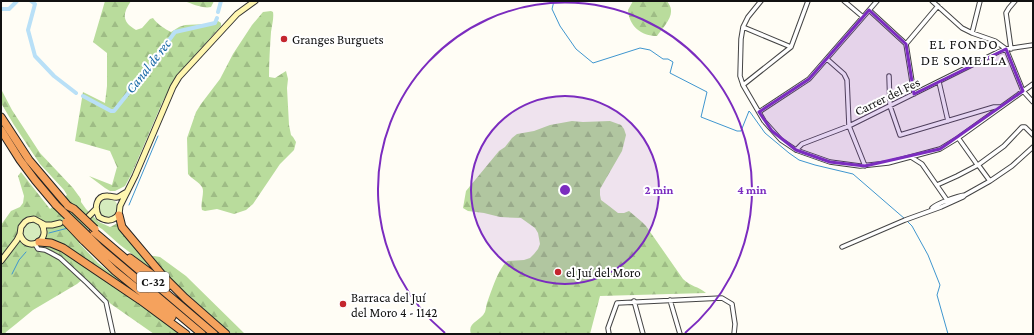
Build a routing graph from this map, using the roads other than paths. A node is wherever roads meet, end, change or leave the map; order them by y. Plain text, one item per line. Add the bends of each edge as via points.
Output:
1 (255, 1) edge
2 (761, 1) edge
3 (808, 1) edge
4 (844, 1) edge
5 (877, 1) edge
6 (932, 1) edge
7 (980, 1) edge
8 (1015, 1) edge
9 (938, 6) junction
10 (869, 10) junction
11 (863, 17) junction
12 (743, 27) junction
13 (972, 33) junction
14 (906, 44) junction
15 (1033, 45) edge
16 (791, 47) junction
17 (1011, 49) junction
18 (1006, 50) junction
19 (826, 59) junction
20 (889, 76) dead end
21 (939, 82) junction
22 (1033, 84) edge
23 (743, 86) junction
24 (1023, 91) junction
25 (914, 94) junction
26 (1033, 102) edge
27 (890, 106) junction
28 (1001, 107) junction
29 (760, 112) junction
30 (1, 117) edge
31 (948, 121) junction
32 (849, 126) junction
33 (1, 130) edge
34 (1033, 135) edge
35 (959, 139) dead end
36 (1033, 143) edge
37 (1031, 148) edge
38 (796, 150) junction
39 (922, 155) junction
40 (911, 157) junction
41 (922, 164) junction
42 (865, 166) junction
43 (990, 182) junction
44 (937, 185) junction
45 (126, 192) junction
46 (113, 197) junction
47 (949, 202) junction
48 (120, 206) junction
49 (96, 209) junction
50 (119, 215) junction
51 (98, 216) junction
52 (41, 223) junction
53 (60, 223) dead end
54 (52, 225) junction
55 (44, 231) junction
56 (20, 234) junction
57 (90, 234) junction
58 (25, 242) junction
59 (37, 243) junction
60 (12, 247) junction
61 (842, 247) dead end
62 (1, 261) edge
63 (185, 298) junction
64 (670, 300) junction
65 (634, 301) junction
66 (113, 334) edge
67 (186, 334) edge
68 (190, 334) edge
69 (202, 334) edge
70 (214, 334) edge
71 (226, 334) edge
72 (609, 334) edge
73 (643, 334) edge
74 (680, 334) edge
75 (734, 334) edge

1 - 45 street via 237,14 179,77
2 - 12 street
3 - 16 street
4 - 11 street
5 - 10 street
6 - 9 street
7 - 13 street
8 - 17 street via 1006,13
9 - 13 street via 962,28
9 - 14 street
10 - 11 street
10 - 14 street
11 - 19 street
12 - 16 street
12 - 23 street via 740,60
13 - 18 street via 995,41
14 - 25 street
15 - 17 street, Carrer del Fes
16 - 23 street
17 - 18 street, Carrer del Fes
18 - 21 street, Carrer del Fes
18 - 24 street
19 - 29 street via 809,79
19 - 32 street via 844,74 847,80
20 - 27 street
21 - 25 street, Carrer del Fes
21 - 31 street
22 - 24 street
23 - 29 street
24 - 26 street
24 - 28 street
25 - 27 street, Carrer del Fes
27 - 31 street via 900,135
27 - 32 street, Carrer del Fes
28 - 31 street
28 - 39 street via 940,149
29 - 38 street via 772,131
30 - 57 highway, C-32, bridge via 29,160
32 - 38 street, Carrer del Fes via 802,144
32 - 42 street
33 - 57 highway, C-32, bridge via 54,205
34 - 44 street via 1022,127 1004,146 978,165
35 - 43 street
36 - 37 street
37 - 43 street
38 - 42 street via 830,162
39 - 40 street
39 - 41 street
40 - 41 street
40 - 42 street
41 - 44 street
43 - 47 street
44 - 47 street
45 - 46 street
45 - 48 street
46 - 48 street
46 - 49 street via 100,199
47 - 61 street via 936,205 930,210
48 - 50 street
49 - 51 street
49 - 51 street via 88,217
50 - 51 street via 108,221
50 - 63 highway via 122,227
52 - 54 street
52 - 55 street
52 - 56 street via 37,220 28,220 21,227
53 - 54 street
54 - 55 street
55 - 59 street via 42,239
56 - 58 street
56 - 60 street
57 - 63 highway via 123,252
57 - 68 highway via 115,271
57 - 69 highway, C-32 via 100,248
57 - 70 highway, C-32 via 106,243
58 - 59 street
58 - 60 street
59 - 66 street via 38,249 60,258 106,302
59 - 67 highway via 50,243 63,248
60 - 62 street
63 - 71 highway
64 - 65 street
64 - 74 street
64 - 75 street via 722,298 732,304
65 - 72 street via 618,303 608,328
65 - 73 street

